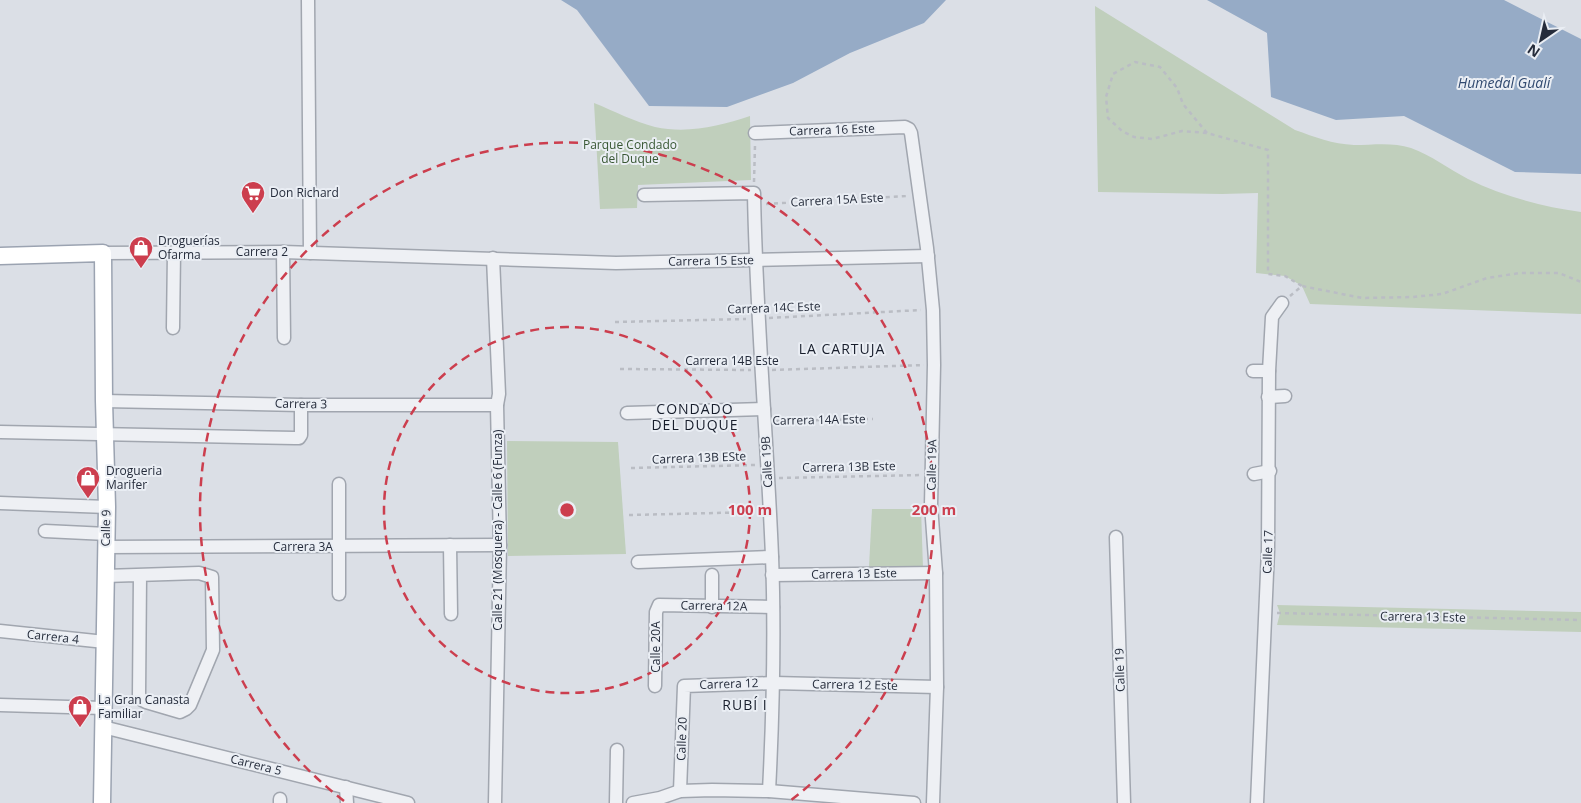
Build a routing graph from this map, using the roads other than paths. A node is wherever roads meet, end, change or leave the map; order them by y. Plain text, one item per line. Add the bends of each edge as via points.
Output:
1 (308, 0) edge
2 (909, 129) joint
3 (755, 133) road end
4 (644, 195) dead end
5 (174, 252) junction
6 (283, 252) junction
7 (103, 253) junction
8 (310, 253) junction
9 (0, 256) edge
10 (928, 256) junction
11 (494, 258) junction
12 (756, 260) junction
13 (1282, 303) road end
14 (173, 328) dead end
15 (284, 338) dead end
16 (1253, 371) dead end
17 (1269, 371) junction
18 (1285, 396) dead end
19 (501, 397) junction
20 (1268, 397) junction
21 (104, 401) junction
22 (302, 405) junction
23 (627, 413) dead end
24 (764, 415) junction
25 (0, 432) edge
26 (105, 435) junction
27 (1270, 472) junction
28 (1254, 474) dead end
29 (339, 484) dead end
30 (0, 503) edge
31 (107, 507) junction
32 (44, 531) dead end
33 (1116, 537) dead end
34 (107, 541) junction
35 (450, 545) junction
36 (500, 545) junction
37 (339, 546) junction
38 (772, 557) junction
39 (638, 562) dead end
40 (936, 573) junction
41 (712, 575) dead end
42 (772, 575) junction
43 (105, 576) junction
44 (140, 576) junction
45 (339, 594) dead end
46 (712, 607) junction
47 (773, 607) junction
48 (657, 608) joint
49 (451, 614) dead end
50 (0, 631) edge
51 (105, 642) junction
52 (774, 683) junction
53 (656, 686) dead end
54 (684, 686) joint
55 (936, 687) junction
56 (0, 705) edge
57 (103, 708) junction
58 (103, 727) junction
59 (617, 750) dead end
60 (346, 788) junction
61 (680, 791) junction
62 (770, 791) junction
63 (374, 798) edge
64 (660, 800) edge
65 (849, 800) edge
66 (102, 803) edge
67 (347, 803) edge
68 (408, 803) edge
69 (495, 803) edge
70 (616, 803) edge
71 (633, 803) edge
72 (914, 803) edge
73 (933, 803) edge
74 (1124, 803) edge
75 (1257, 803) edge

1 - 8 street
2 - 3 street, Carrera 16 Este
2 - 10 street, Calle 19A
4 - 12 street, Calle 19B via 754,198
5 - 6 street, Carrera 2
5 - 7 street, Carrera 2
5 - 14 street
6 - 8 street, Carrera 2
6 - 15 street
7 - 9 main road, Carrera 2
7 - 21 main road, Calle 9
8 - 11 street, Carrera 2
10 - 12 street, Carrera 15 Este
10 - 40 street, Calle 19A via 934,365 930,505
11 - 12 street, Carrera 15 Este via 616,262
11 - 19 street, Calle 21 (Mosquera) - Calle 6 (Funza)
12 - 24 street, Calle 19B
13 - 17 street, Calle 17 via 1272,316
16 - 17 street
17 - 20 street, Calle 17
18 - 20 street
19 - 22 street, Carrera 3
19 - 36 street, Calle 21 (Mosquera) - Calle 6 (Funza)
20 - 27 street, Calle 17
21 - 22 street, Carrera 3
21 - 26 main road, Calle 9
22 - 26 street via 299,438
23 - 24 street, Carrera 14A Este
24 - 38 street, Calle 19B
25 - 26 street
26 - 31 main road, Calle 9
27 - 28 street
27 - 75 street, Calle 17 via 1274,550 1266,613
29 - 37 street
30 - 31 street
31 - 34 main road, Calle 9
32 - 34 street, Carrera 3A
33 - 74 street, Calle 19
34 - 37 street, Carrera 3A
34 - 43 main road, Calle 9
35 - 36 street, Carrera 3A
35 - 37 street, Carrera 3A
35 - 49 street
36 - 69 street, Calle 21 (Mosquera) - Calle 6 (Funza) via 503,588
37 - 45 street
38 - 39 street
38 - 42 street, Calle 19B
40 - 42 street, Carrera 13 Este
40 - 55 street, Calle 19A
41 - 46 street
42 - 47 street, Calle 19B
43 - 44 street
43 - 51 main road, Calle 9
44 - 44 street via 199,572 212,577 213,650 190,705 180,712 146,702 139,695
46 - 47 street, Carrera 12A
46 - 48 street, Carrera 12A via 659,605
47 - 52 street, Calle 19B
48 - 53 street, Calle 20A
50 - 51 street, Carrera 4
51 - 57 main road, Calle 9
52 - 54 street, Carrera 12
52 - 55 street, Carrera 12 Este
52 - 62 street, Calle 19B
54 - 61 street, Calle 20
55 - 73 street, Calle 19A
56 - 57 street
57 - 58 main road, Calle 9
58 - 60 street, Carrera 5
58 - 66 main road, Calle 9
59 - 70 street
60 - 63 street, Carrera 5
60 - 67 street
61 - 62 street
61 - 64 street
62 - 65 street
63 - 68 street, Carrera 5
64 - 71 street
65 - 72 street

